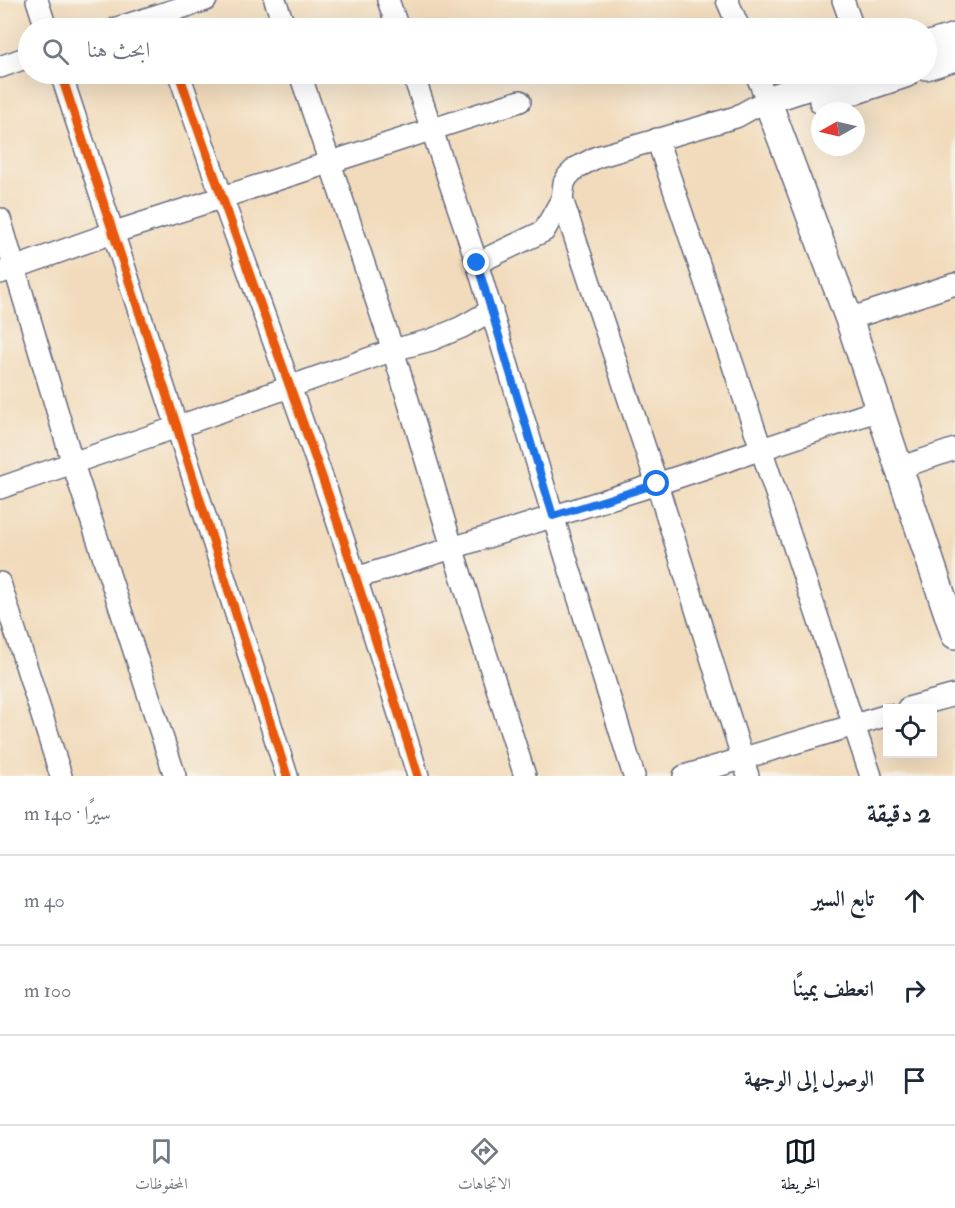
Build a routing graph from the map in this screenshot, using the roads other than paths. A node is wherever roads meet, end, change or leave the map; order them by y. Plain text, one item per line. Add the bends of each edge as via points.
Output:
1 (37, 0) edge
2 (206, 0) edge
3 (275, 0) edge
4 (388, 0) edge
5 (727, 0) edge
6 (843, 0) edge
7 (160, 15) edge
8 (43, 18) edge
9 (281, 18) edge
10 (394, 18) edge
11 (734, 18) edge
12 (849, 18) edge
13 (955, 37) edge
14 (937, 43) edge
15 (955, 57) edge
16 (18, 61) edge
17 (937, 63) edge
18 (0, 67) edge
19 (64, 84) edge
20 (182, 84) edge
21 (303, 84) edge
22 (417, 84) edge
23 (760, 84) edge
24 (824, 84) edge
25 (866, 84) edge
26 (520, 101) dead end
27 (770, 109) junction
28 (433, 129) junction
29 (657, 139) junction
30 (331, 164) junction
31 (222, 199) junction
32 (562, 199) junction
33 (0, 219) edge
34 (112, 233) junction
35 (477, 263) junction
36 (8, 271) edge
37 (955, 284) edge
38 (492, 310) junction
39 (849, 318) junction
40 (393, 350) junction
41 (289, 386) junction
42 (879, 410) junction
43 (177, 427) junction
44 (760, 449) junction
45 (955, 449) edge
46 (73, 464) junction
47 (899, 468) junction
48 (657, 484) junction
49 (0, 488) edge
50 (553, 516) junction
51 (452, 547) junction
52 (356, 578) junction
53 (0, 584) edge
54 (953, 621) edge
55 (955, 695) edge
56 (923, 704) edge
57 (883, 716) edge
58 (855, 724) junction
59 (745, 767) edge
60 (60, 776) edge
61 (175, 776) edge
62 (287, 776) edge
63 (418, 776) edge
64 (525, 776) edge
65 (634, 776) edge
66 (684, 776) edge
67 (871, 776) edge

1 - 8 street
2 - 7 street
3 - 9 street
4 - 10 street
5 - 11 street
6 - 12 street
13 - 14 street
15 - 17 street
16 - 18 street
19 - 34 street
20 - 31 street
21 - 30 street
22 - 28 street
23 - 27 street
24 - 27 street
25 - 27 street
26 - 28 street
27 - 29 street
27 - 39 street
28 - 30 street
28 - 35 street
29 - 32 street via 597,157 576,168 564,183
29 - 44 street
30 - 31 street
30 - 40 street
31 - 34 street
31 - 41 street
32 - 35 street via 544,231
32 - 48 street
33 - 36 street
34 - 36 street
34 - 43 street
35 - 38 street
36 - 46 street
37 - 39 street
38 - 40 street via 442,336
38 - 50 street
39 - 42 street
40 - 41 street
40 - 51 street
41 - 43 street
41 - 52 street
42 - 44 street
42 - 47 street
43 - 46 street
43 - 62 street
44 - 48 street
44 - 58 street
45 - 47 street
46 - 49 street
46 - 61 street
47 - 54 street
48 - 50 street
48 - 59 street
50 - 51 street
50 - 65 street
51 - 52 street
51 - 64 street
52 - 63 street
53 - 60 street
55 - 56 street
57 - 58 street
58 - 59 street
58 - 67 street
59 - 66 street

